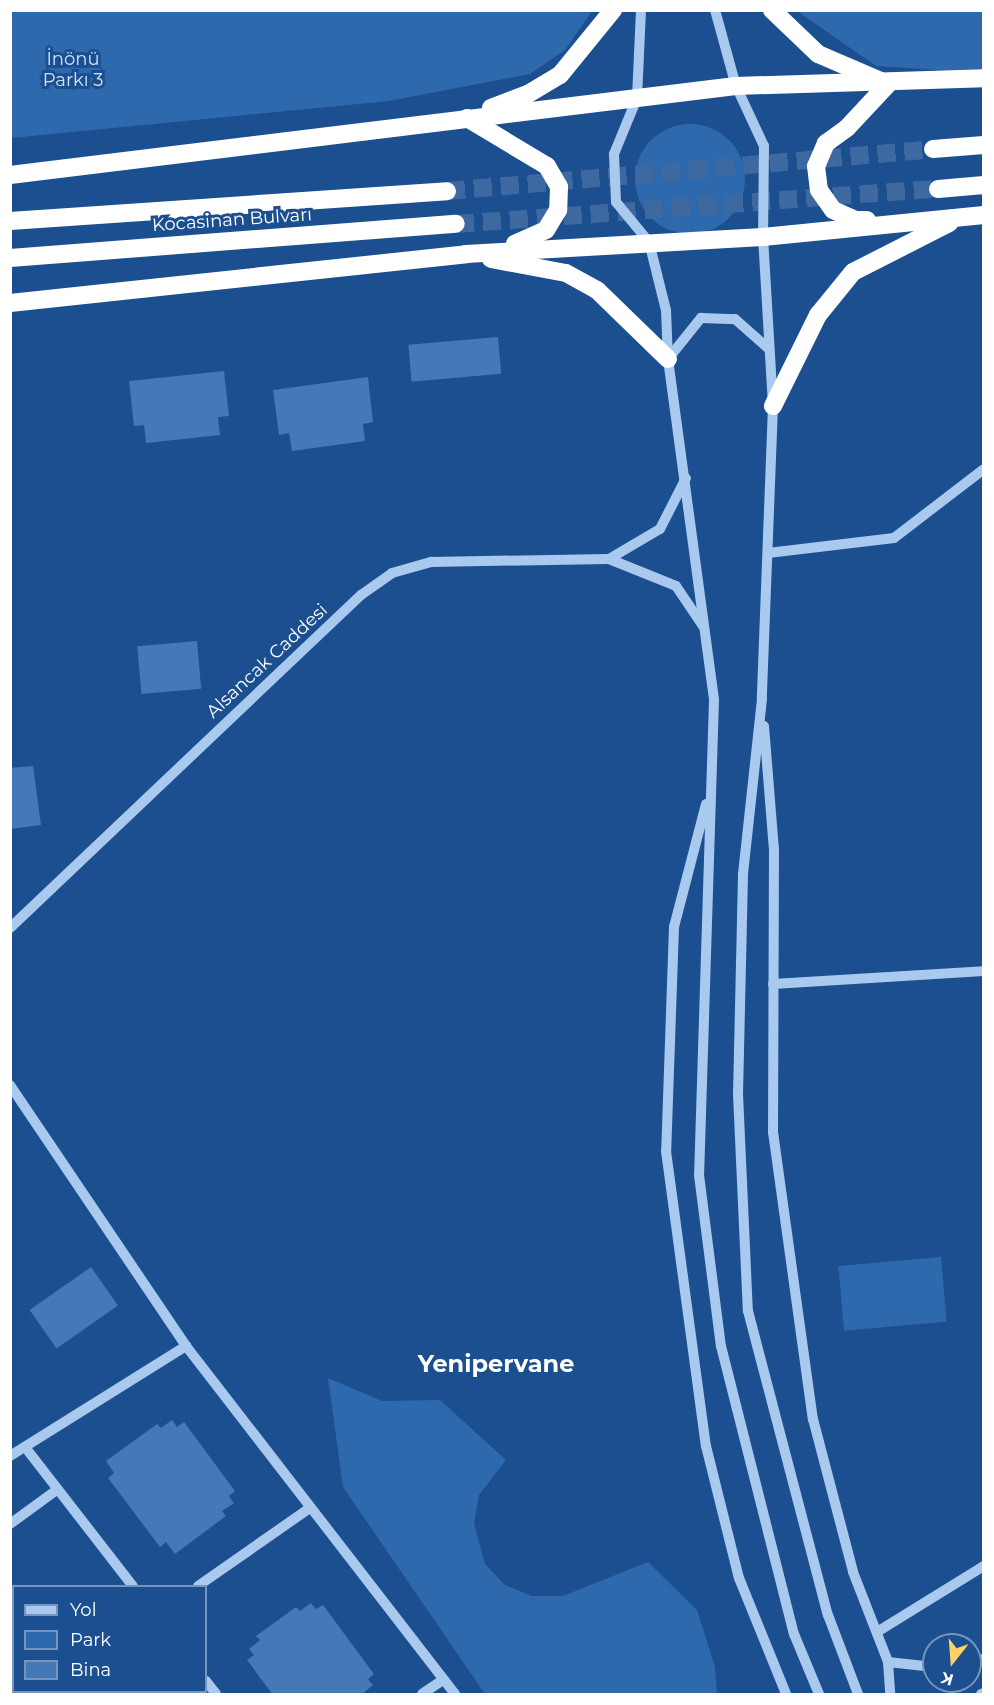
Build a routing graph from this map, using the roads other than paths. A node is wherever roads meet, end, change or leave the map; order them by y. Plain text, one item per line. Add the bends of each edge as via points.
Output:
1 (613, 10) edge
2 (641, 10) edge
3 (715, 10) edge
4 (772, 10) edge
5 (984, 78) edge
6 (888, 84) junction
7 (736, 86) junction
8 (637, 98) junction
9 (467, 118) junction
10 (984, 145) edge
11 (933, 149) tunnel mouth
12 (10, 175) edge
13 (984, 185) edge
14 (938, 189) tunnel mouth
15 (447, 191) tunnel mouth
16 (984, 215) edge
17 (964, 217) junction
18 (10, 221) edge
19 (456, 224) tunnel mouth
20 (763, 237) junction
21 (649, 242) junction
22 (466, 254) junction
23 (10, 258) edge
24 (10, 303) edge
25 (769, 349) junction
26 (668, 359) junction
27 (773, 406) junction
28 (984, 469) edge
29 (686, 477) junction
30 (768, 553) junction
31 (609, 559) junction
32 (705, 629) junction
33 (762, 699) junction
34 (711, 787) junction
35 (10, 928) edge
36 (984, 971) edge
37 (773, 984) junction
38 (10, 1084) edge
39 (186, 1346) junction
40 (25, 1447) junction
41 (10, 1456) edge
42 (58, 1489) junction
43 (310, 1508) junction
44 (10, 1524) edge
45 (984, 1566) edge
46 (131, 1585) edge
47 (201, 1585) edge
48 (877, 1632) junction
49 (888, 1662) junction
50 (922, 1666) edge
51 (443, 1680) junction
52 (207, 1682) edge
53 (216, 1695) edge
54 (422, 1695) edge
55 (455, 1695) edge
56 (786, 1695) edge
57 (819, 1695) edge
58 (858, 1695) edge
59 (890, 1695) edge

1 - 9 highway via 560,75 528,94
2 - 8 street
3 - 7 street
4 - 6 highway via 818,54
5 - 6 highway
6 - 7 highway
6 - 17 highway via 819,154 816,179 825,201 833,210 855,220
7 - 8 highway
7 - 20 street via 764,146
8 - 9 highway
8 - 21 street via 614,154 616,202
9 - 12 highway
9 - 22 highway via 547,166 554,175 560,199 554,221 537,237
10 - 11 highway
13 - 14 highway
15 - 18 highway, Kocasinan Bulvarı
16 - 17 highway
17 - 20 highway
17 - 27 highway via 896,247 854,272 818,315
19 - 23 highway, Kocasinan Bulvarı
20 - 21 highway
20 - 25 street
21 - 22 highway
21 - 26 street via 666,310
22 - 24 highway
22 - 26 highway via 566,273 597,290
25 - 26 street via 735,319 701,318
25 - 27 street
26 - 29 street
27 - 30 street
28 - 30 street via 894,538
29 - 31 street, Alsancak Caddesi via 660,529
29 - 32 street
30 - 33 street
31 - 32 street, Alsancak Caddesi via 676,586
31 - 35 street, Alsancak Caddesi via 431,562 378,581
32 - 34 street via 714,700
33 - 37 street via 774,849
33 - 58 street via 743,875 738,1071 748,1311 828,1614
34 - 56 street via 674,927 666,1151 706,1446 739,1578
34 - 57 street via 699,1175 721,1346 794,1634
36 - 37 street
37 - 48 street via 773,1132 813,1419 853,1572
38 - 39 street
39 - 40 street
39 - 43 street
40 - 41 street
40 - 42 street
42 - 44 street
42 - 46 street
43 - 47 street
43 - 51 street
45 - 48 street
48 - 49 street
49 - 50 street
49 - 59 street
51 - 54 street
51 - 55 street
52 - 53 street

